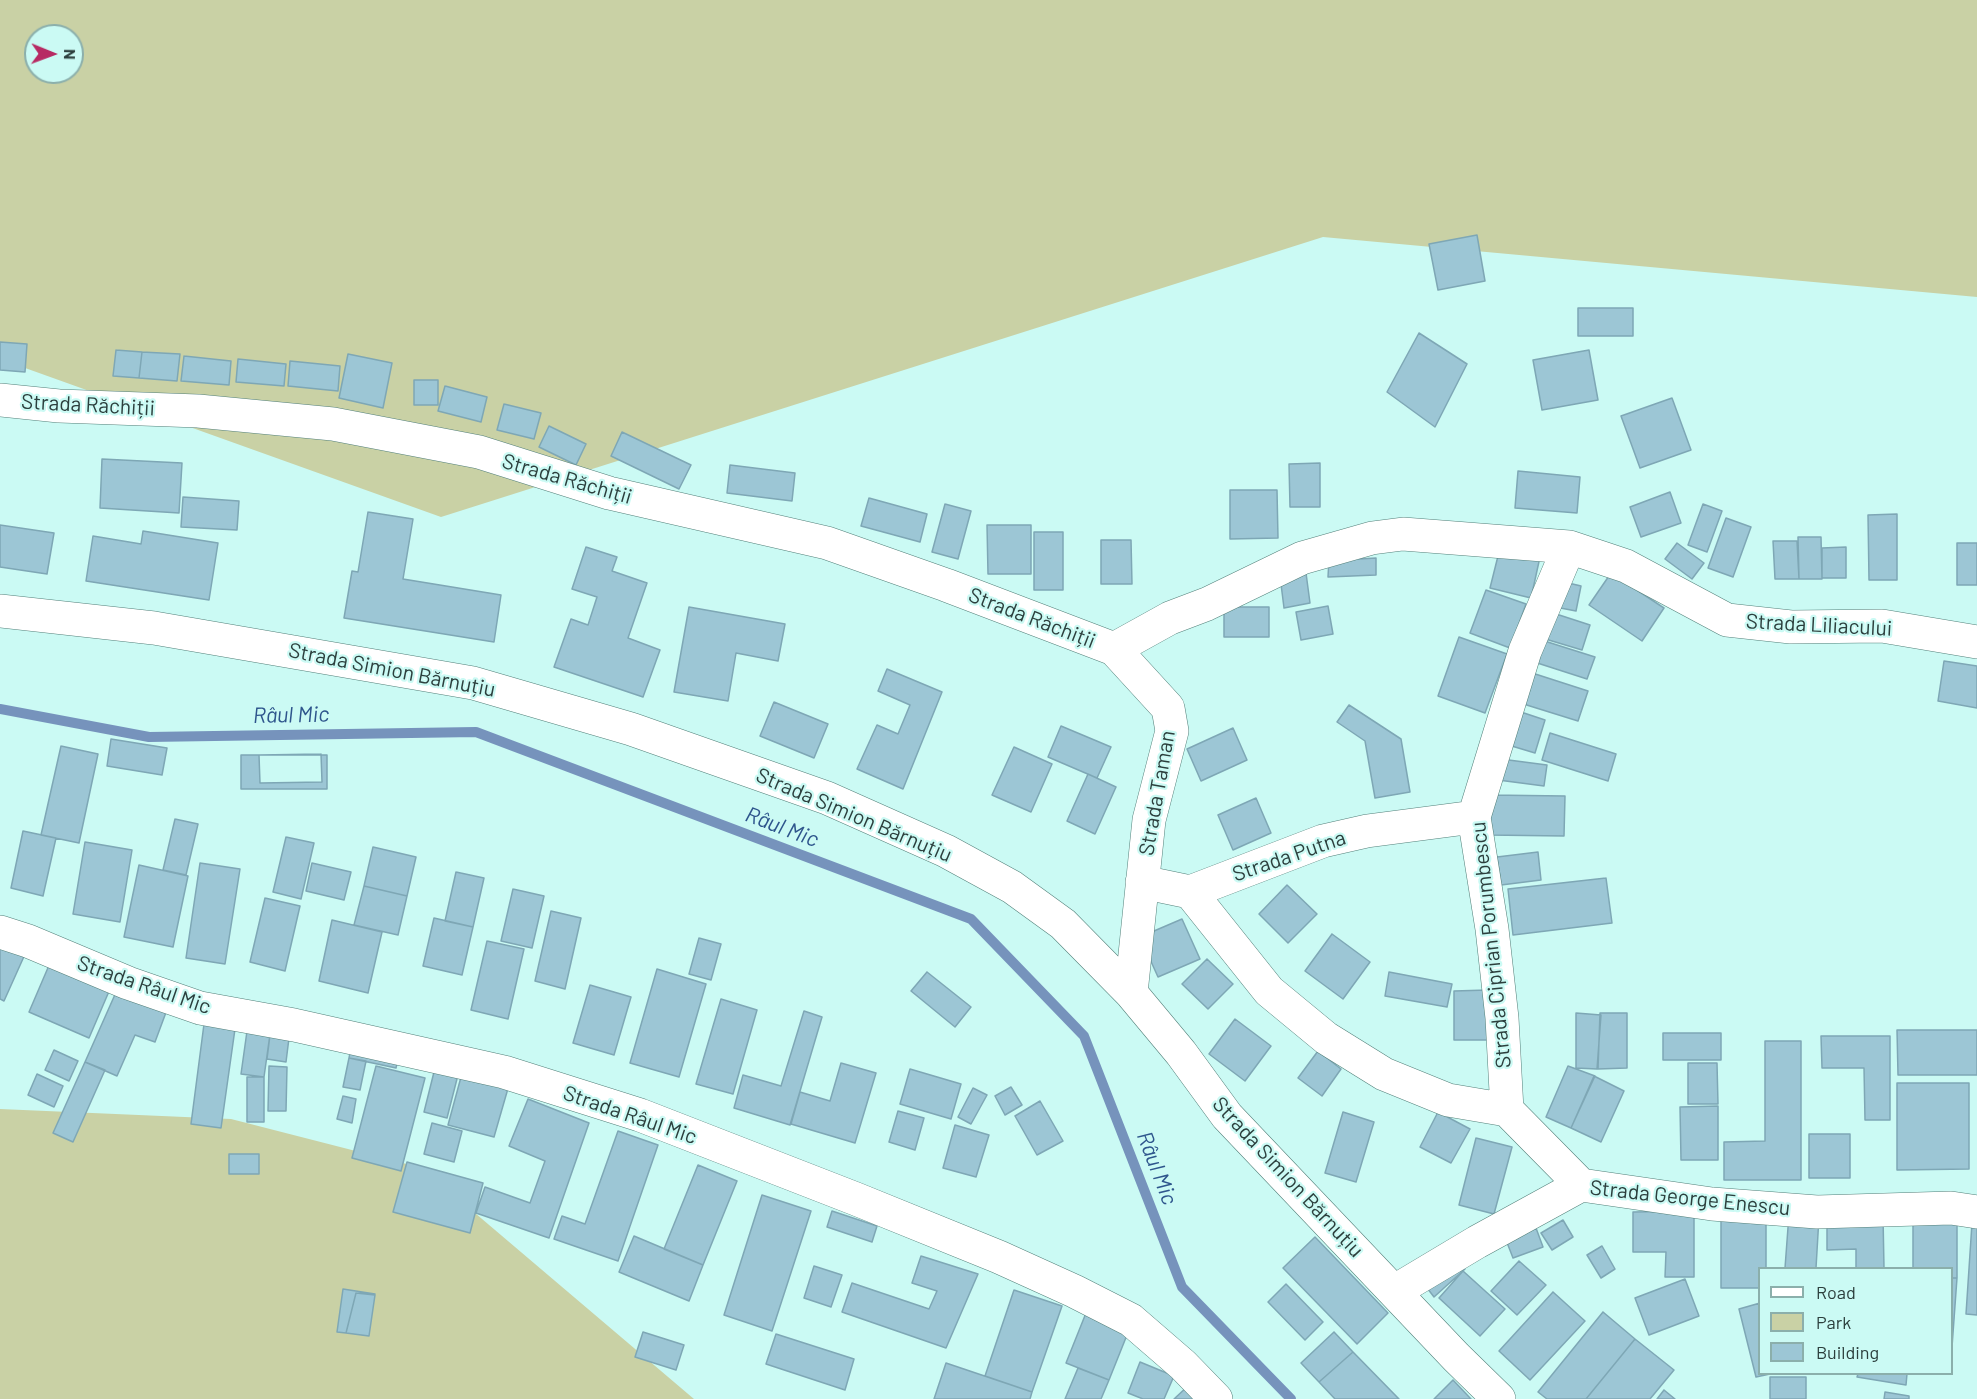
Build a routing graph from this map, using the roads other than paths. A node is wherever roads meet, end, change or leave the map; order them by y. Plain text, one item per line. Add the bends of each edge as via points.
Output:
1 (0, 400) edge
2 (1569, 546) junction
3 (0, 611) edge
4 (1977, 642) edge
5 (1114, 650) junction
6 (1474, 817) junction
7 (1142, 882) junction
8 (1190, 892) junction
9 (0, 932) edge
10 (1131, 993) junction
11 (1507, 1110) junction
12 (1581, 1185) junction
13 (1977, 1212) edge
14 (1395, 1291) junction
15 (1216, 1399) edge
16 (1499, 1399) edge

1 - 5 street, Strada Răchiții via 198,411 333,424 479,452 609,493 827,543
2 - 4 street, Strada Liliacului via 1626,566 1727,620 1791,627 1882,626
2 - 5 street, Strada Liliacului via 1403,534 1372,538 1302,558 1170,618
2 - 6 street, Strada Ciprian Porumbescu via 1525,651
3 - 10 street, Strada Simion Bărnuțiu via 154,628 473,683 631,729 827,798 946,850 1012,887 1063,924
5 - 7 street, Strada Taman via 1168,708 1172,731 1149,820
6 - 8 street, Strada Putna via 1323,841
6 - 11 street, Strada Ciprian Porumbescu via 1494,940
7 - 8 street
7 - 10 street, Strada Taman
8 - 11 street via 1269,991 1326,1038 1384,1074 1448,1100
9 - 15 street, Strada Râul Mic via 200,1008 504,1072 694,1136 999,1257 1074,1291 1131,1320
10 - 14 street, Strada Simion Bărnuțiu via 1227,1116
11 - 12 street
12 - 13 street, Strada George Enescu via 1712,1204 1816,1212 1951,1208
12 - 14 street, Strada George Enescu
14 - 16 street, Strada Simion Bărnuțiu

